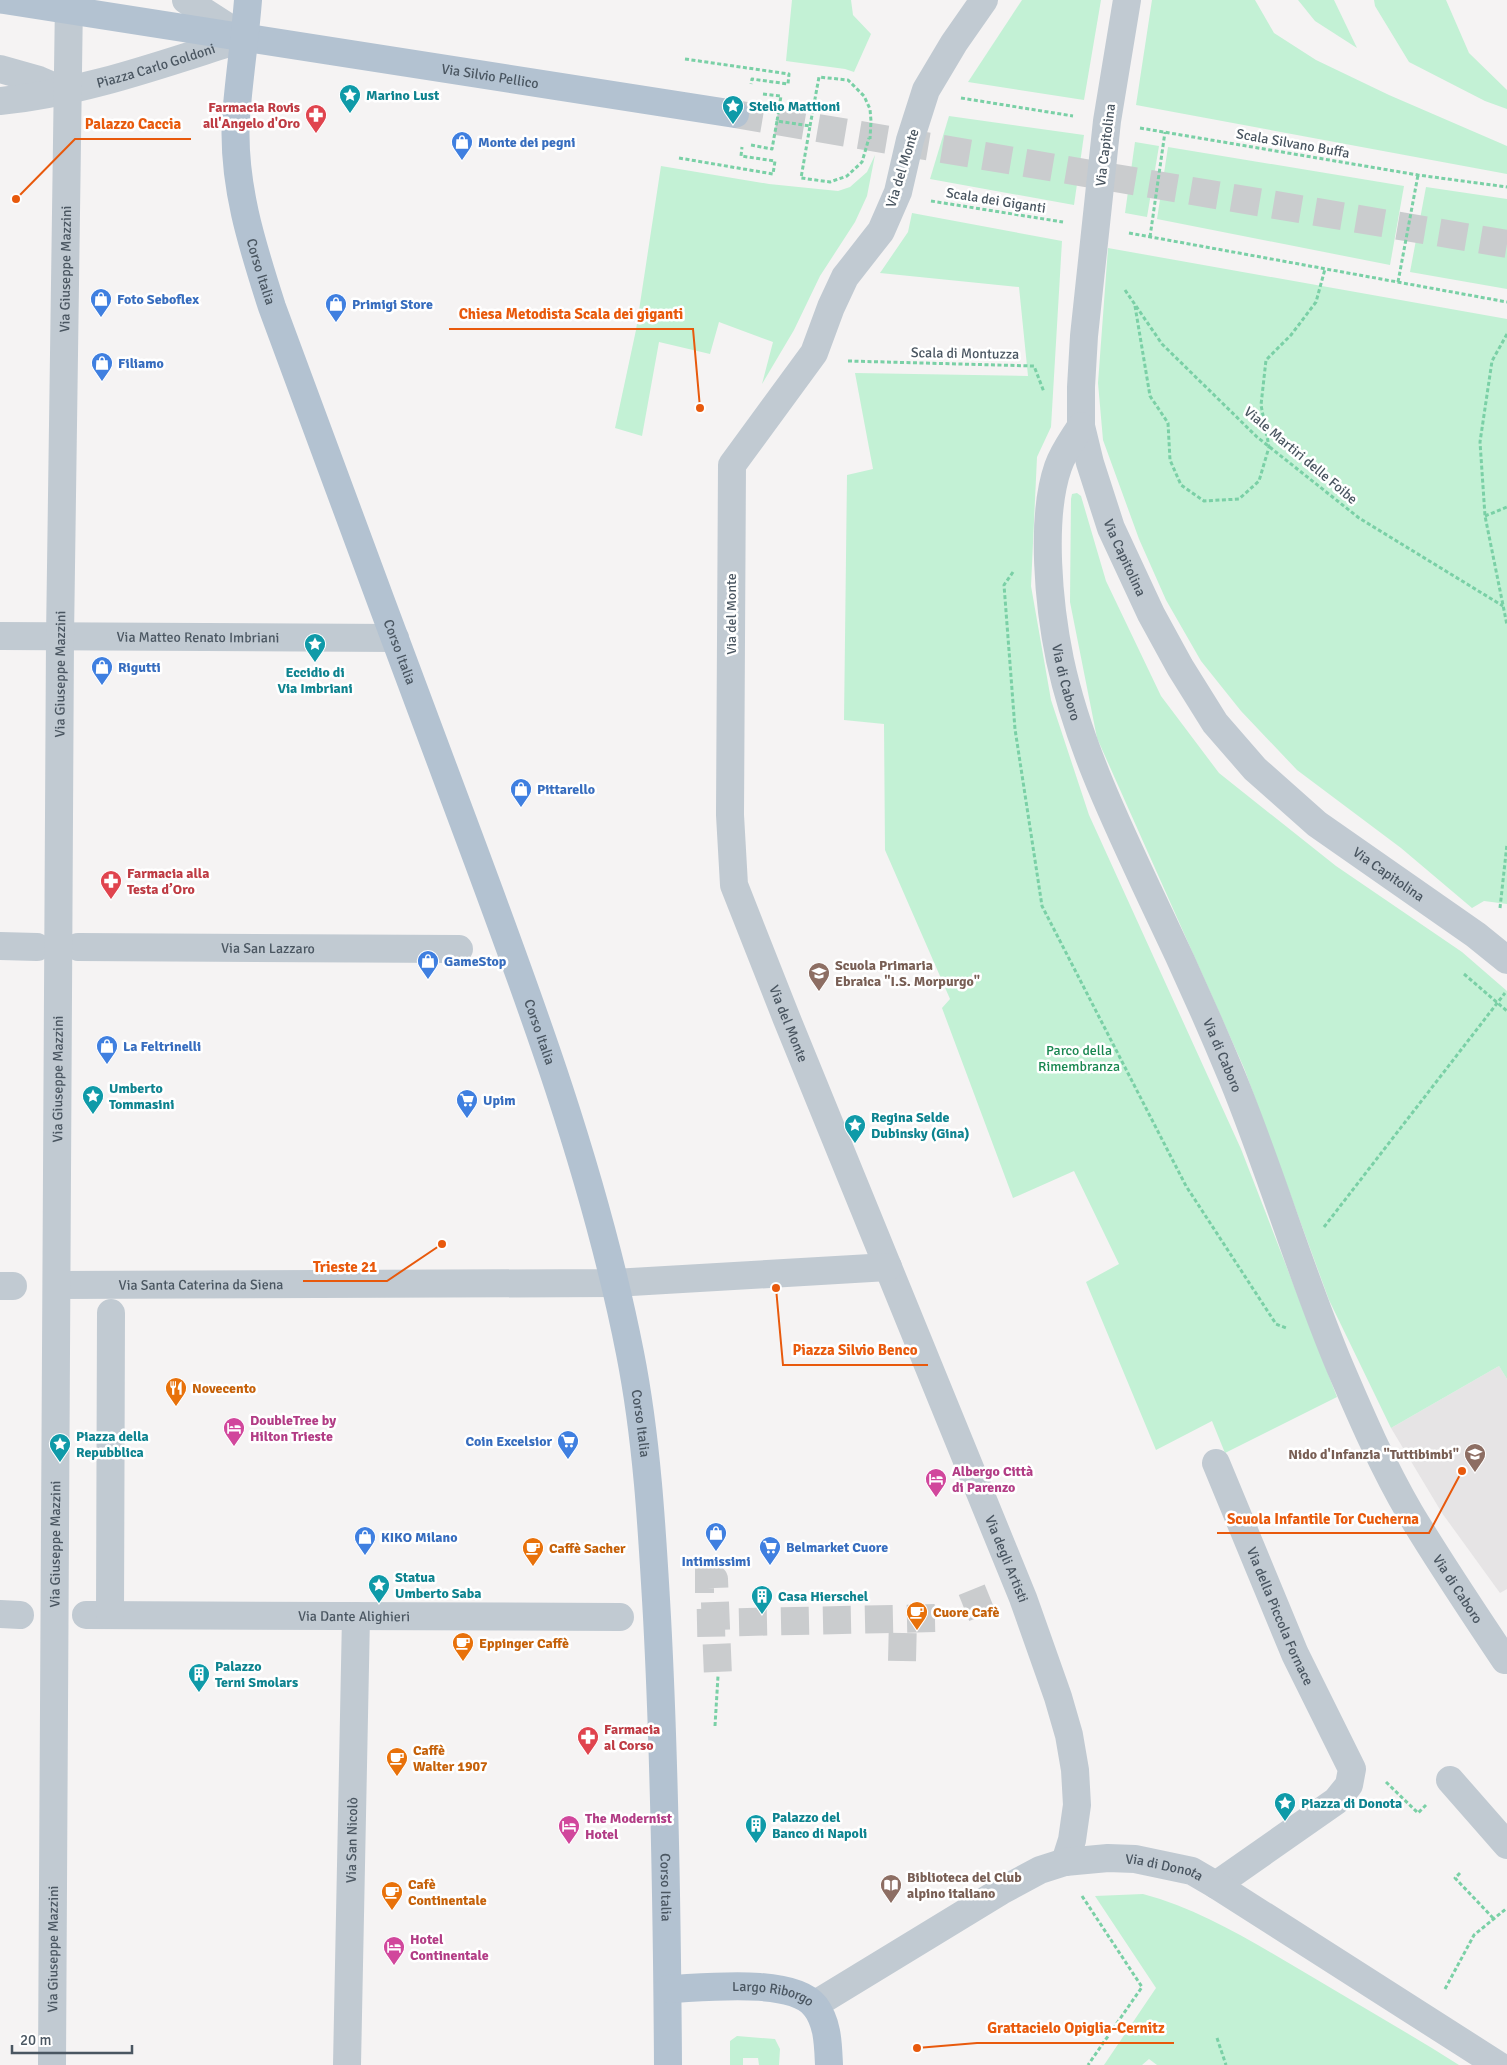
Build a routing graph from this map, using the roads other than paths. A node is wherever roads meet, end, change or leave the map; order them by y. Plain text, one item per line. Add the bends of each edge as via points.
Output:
1 (4, 0) edge
2 (186, 0) edge
3 (248, 0) edge
4 (984, 0) edge
5 (1128, 0) edge
6 (69, 5) edge
7 (245, 38) junction
8 (0, 69) edge
9 (67, 92) junction
10 (0, 101) edge
11 (735, 114) tunnel mouth
12 (1081, 426) junction
13 (0, 636) edge
14 (60, 638) junction
15 (395, 638) junction
16 (0, 946) edge
17 (37, 947) dead end
18 (78, 947) dead end
19 (459, 949) dead end
20 (1507, 960) edge
21 (888, 1268) junction
22 (614, 1283) junction
23 (57, 1285) junction
24 (111, 1313) dead end
25 (1216, 1463) dead end
26 (356, 1616) junction
27 (620, 1617) dead end
28 (1505, 1660) dead end
29 (1450, 1780) dead end
30 (1507, 1845) edge
31 (1065, 1862) junction
32 (1216, 1884) junction
33 (668, 1989) junction
34 (814, 2005) junction
35 (52, 2065) edge
36 (346, 2065) edge
37 (668, 2065) edge
38 (829, 2065) edge
39 (1498, 2065) edge

1 - 6 main road, Piazza Carlo Goldoni
2 - 7 street, Piazza Carlo Goldoni
3 - 7 main road
4 - 21 street, Via del Monte via 926,90 898,192 881,231 845,277 814,353 732,465 730,815 734,885
5 - 12 street, Via Capitolina via 1107,121 1094,227 1084,336
6 - 7 main road, Piazza Carlo Goldoni
6 - 9 street
7 - 9 street, Piazza Carlo Goldoni
7 - 11 main road, Via Silvio Pellico
7 - 15 main road, Corso Italia via 236,118 238,180 250,240
8 - 9 street
9 - 10 street, Piazza Carlo Goldoni
9 - 14 street, Via Giuseppe Mazzini
12 - 20 street, Via Capitolina via 1111,528 1150,614 1215,723 1255,770 1317,824
12 - 28 street, Via di Caboro via 1058,467 1050,515 1048,557 1061,664 1083,739 1107,805 1232,1077 1320,1319 1364,1420 1409,1510
13 - 14 street, Via Matteo Renato Imbriani
14 - 15 street, Via Matteo Renato Imbriani
14 - 23 street, Via Giuseppe Mazzini
15 - 22 main road, Corso Italia via 511,949 567,1112 595,1201
16 - 17 street
18 - 19 street, Via San Lazzaro
21 - 22 street, Via Santa Caterina da Siena
21 - 31 street, Via degli Artisti via 1023,1598 1070,1736 1077,1805
22 - 23 street, Via Santa Caterina da Siena
22 - 33 main road, Corso Italia via 631,1356 643,1433 664,1750
23 - 35 street, Via Giuseppe Mazzini
24 - 26 street, Via Dante Alighieri via 98,1615
25 - 32 street, Via della Piccola Fornace via 1295,1654 1352,1769 1349,1785 1336,1801
26 - 27 street, Via Dante Alighieri
26 - 36 street, Via San Nicolò
29 - 30 street
31 - 32 street, Via di Donota via 1135,1859 1192,1871
31 - 34 street, Via di Donota via 1040,1870 1001,1891
32 - 39 street, Via di Donota
33 - 34 main road, Largo Riborgo via 781,1989 800,1995
33 - 37 main road, Corso Italia
34 - 38 main road, Largo Riborgo via 825,2023

